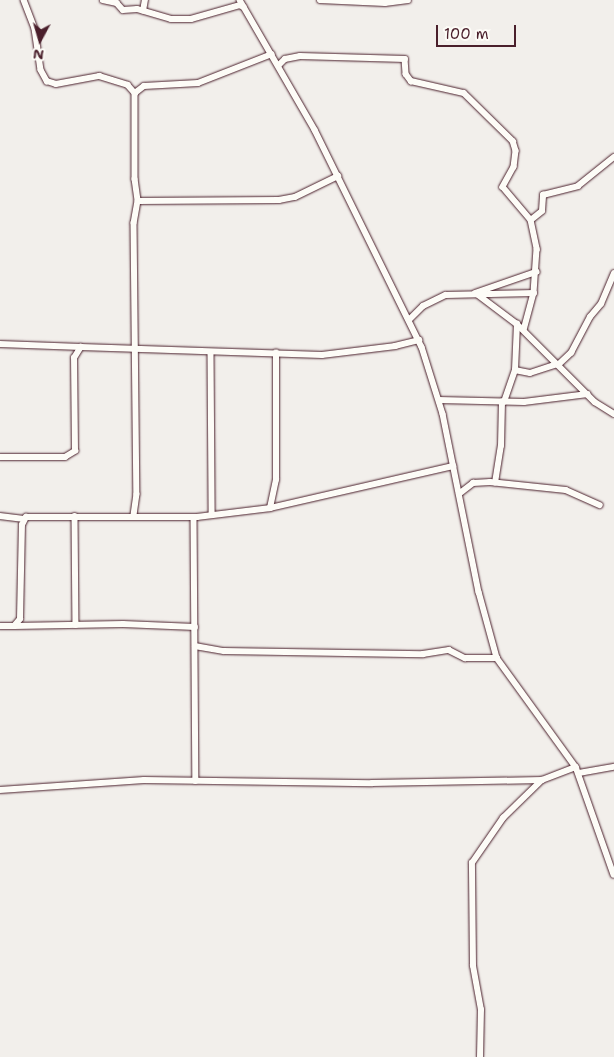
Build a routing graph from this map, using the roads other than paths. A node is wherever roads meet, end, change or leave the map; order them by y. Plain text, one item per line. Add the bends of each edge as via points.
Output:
1 (24, 0) edge
2 (103, 0) edge
3 (145, 0) edge
4 (240, 0) edge
5 (320, 0) edge
6 (408, 0) edge
7 (344, 1) edge
8 (244, 7) junction
9 (144, 11) junction
10 (272, 54) junction
11 (279, 65) junction
12 (135, 93) junction
13 (614, 157) edge
14 (338, 176) junction
15 (138, 201) junction
16 (531, 220) junction
17 (536, 272) junction
18 (614, 274) edge
19 (534, 293) junction
20 (475, 294) junction
21 (410, 319) junction
22 (517, 324) junction
23 (524, 330) junction
24 (419, 340) junction
25 (0, 344) edge
26 (81, 347) junction
27 (136, 350) junction
28 (211, 352) junction
29 (276, 354) junction
30 (558, 365) junction
31 (515, 370) junction
32 (588, 394) junction
33 (439, 400) junction
34 (503, 402) junction
35 (614, 414) edge
36 (0, 457) edge
37 (453, 466) junction
38 (495, 482) junction
39 (459, 494) junction
40 (600, 506) dead end
41 (270, 508) junction
42 (212, 514) junction
43 (0, 516) edge
44 (75, 516) junction
45 (134, 516) junction
46 (194, 517) junction
47 (24, 519) junction
48 (76, 625) junction
49 (0, 626) edge
50 (14, 626) junction
51 (195, 627) junction
52 (195, 646) junction
53 (497, 658) junction
54 (614, 767) edge
55 (577, 770) junction
56 (542, 780) junction
57 (196, 781) junction
58 (0, 790) edge
59 (614, 875) edge
60 (480, 1057) edge

1 - 12 street via 35,29 41,70 47,81 56,84 100,76 128,85
2 - 9 street via 117,4 123,10
3 - 9 street
4 - 8 street
5 - 7 street
6 - 7 street
8 - 9 street via 240,5 191,19 171,19
8 - 10 street
10 - 11 street
10 - 12 street via 198,83 144,86
11 - 14 street
11 - 16 street via 292,57 399,57 406,60 406,74 411,81 464,93 514,143 514,167 503,187
12 - 15 street
13 - 16 street via 578,186 543,195 542,212
14 - 15 street via 284,199
14 - 21 street
15 - 27 street via 134,223
16 - 17 street via 537,249
17 - 19 street
17 - 20 street
18 - 30 street via 601,304 590,317 571,353
19 - 20 street
19 - 23 street
20 - 21 street via 439,297
20 - 22 street
21 - 24 street
22 - 23 street
22 - 31 street
23 - 30 street
24 - 29 street via 330,354
24 - 33 street
25 - 26 street
26 - 27 street
26 - 36 street via 74,358 75,451 65,457
27 - 28 street
27 - 45 street
28 - 29 street
28 - 42 street
29 - 41 street via 276,480
30 - 31 street via 530,373
30 - 32 street
31 - 34 street
32 - 34 street
32 - 35 street
33 - 34 street
33 - 37 street
34 - 38 street
37 - 39 street
37 - 41 street
38 - 39 street via 472,483
38 - 40 street via 560,489
39 - 53 street
41 - 42 street
42 - 46 street
43 - 47 street
44 - 45 street
44 - 47 street
44 - 48 street
45 - 46 street
46 - 51 street
47 - 50 street via 21,612
48 - 50 street
48 - 51 street
49 - 50 street
51 - 52 street
52 - 53 street via 224,651 423,654 449,650 465,658
52 - 57 street
53 - 55 street
54 - 55 street
55 - 56 street
55 - 59 street
56 - 57 street via 372,783
56 - 60 street via 503,818 472,863 472,966 480,1010
57 - 58 street via 77,783

